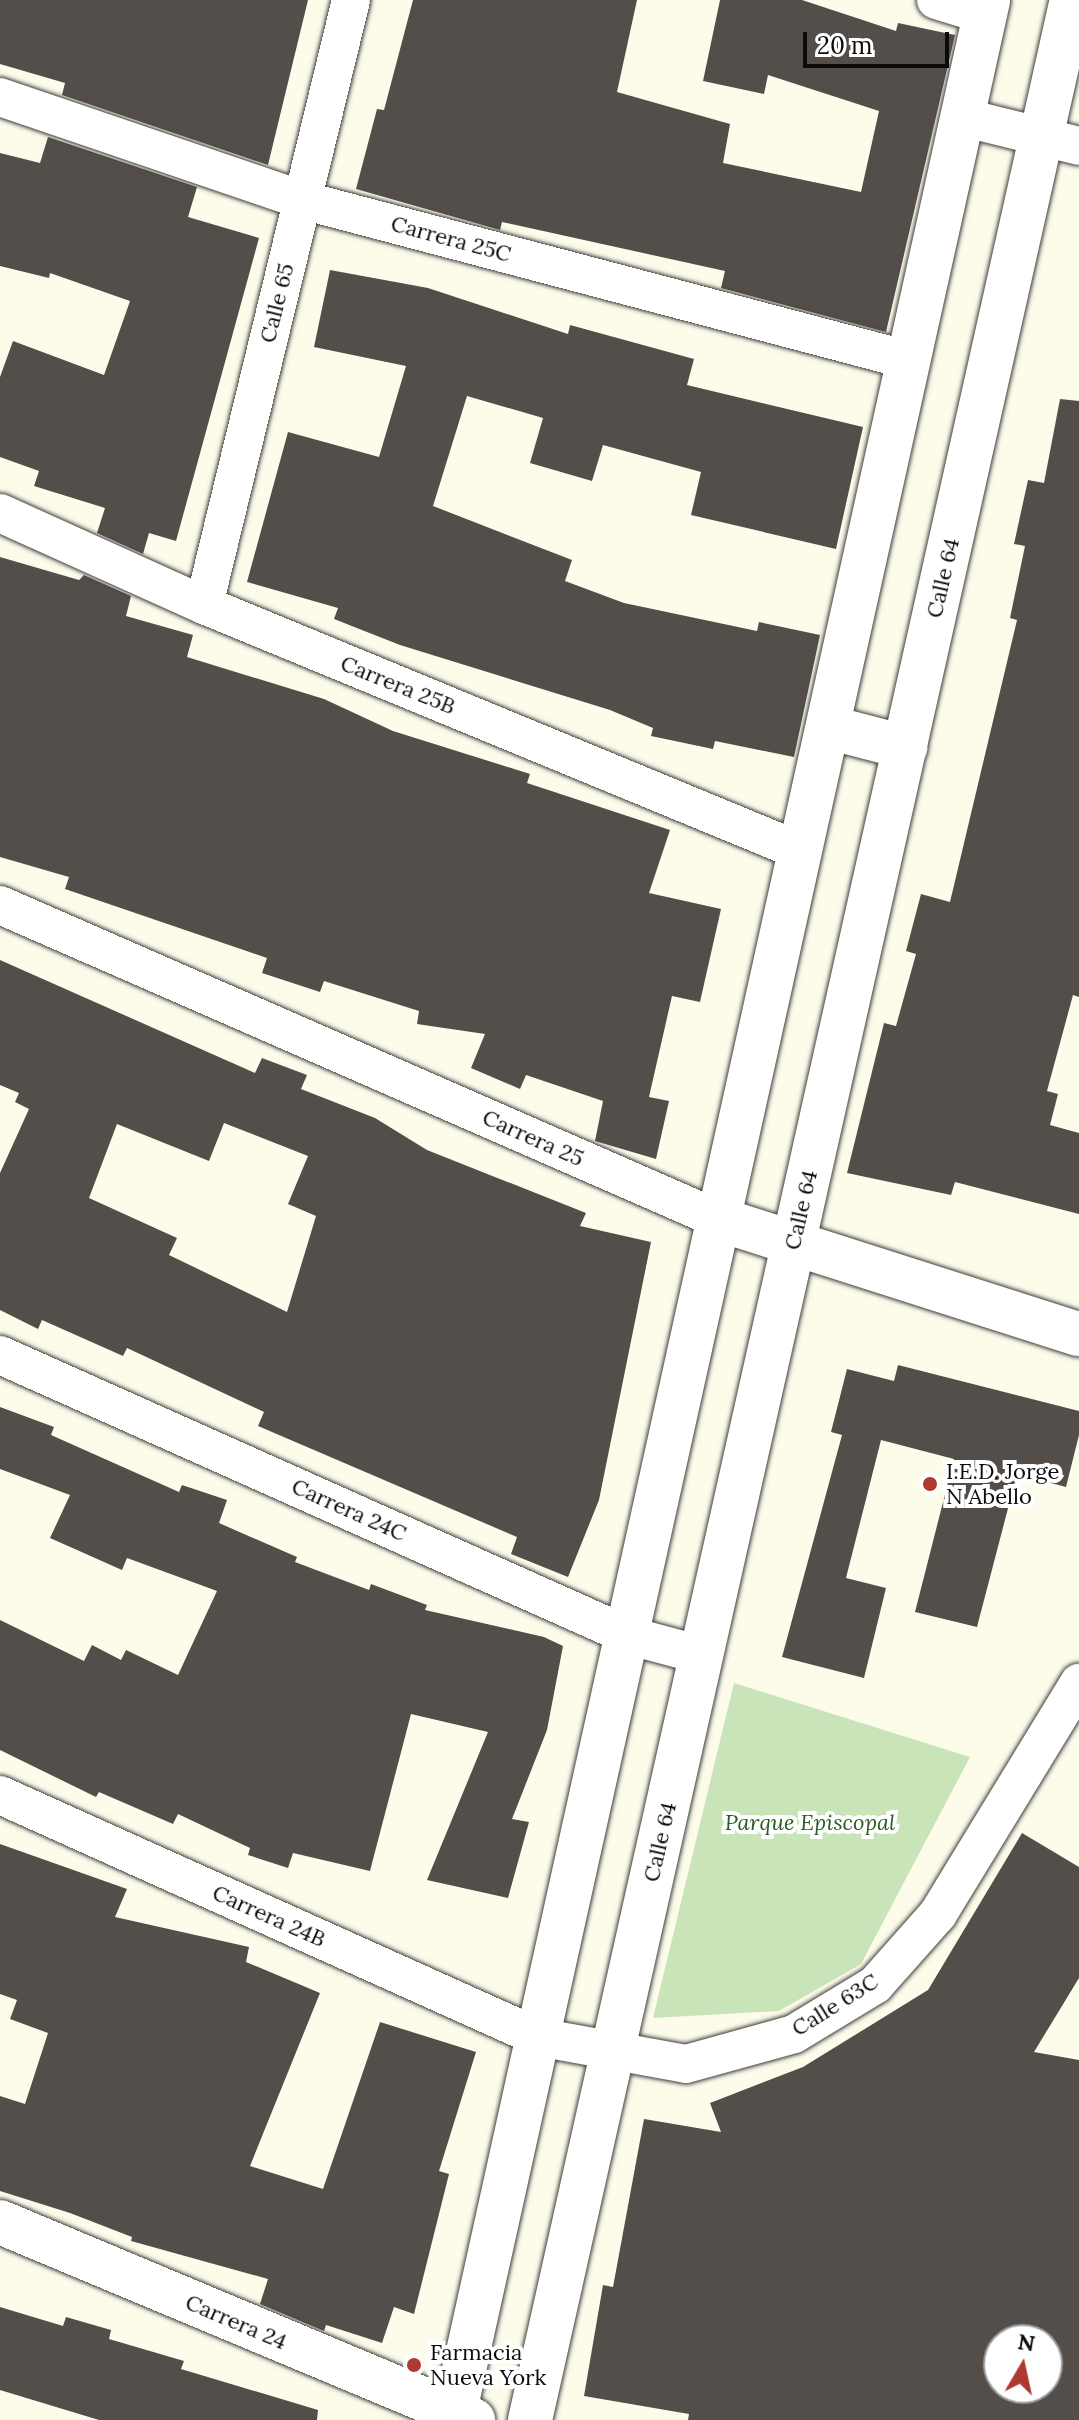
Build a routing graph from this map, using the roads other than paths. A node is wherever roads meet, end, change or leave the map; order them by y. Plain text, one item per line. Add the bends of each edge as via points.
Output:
1 (351, 0) edge
2 (936, 0) edge
3 (1072, 0) edge
4 (986, 8) edge
5 (0, 97) edge
6 (962, 117) junction
7 (1060, 141) edge
8 (302, 200) junction
9 (908, 360) junction
10 (0, 513) edge
11 (204, 605) junction
12 (828, 727) junction
13 (905, 747) junction
14 (800, 851) junction
15 (0, 905) edge
16 (718, 1219) junction
17 (793, 1245) junction
18 (1079, 1334) edge
19 (0, 1355) edge
20 (627, 1635) junction
21 (701, 1655) junction
22 (1079, 1683) edge
23 (0, 1795) edge
24 (538, 2037) junction
25 (613, 2054) junction
26 (0, 2222) edge
27 (460, 2418) edge
28 (530, 2420) edge

1 - 8 street, Calle 65
2 - 4 street
3 - 7 street, Calle 64
4 - 6 street
5 - 8 street, Carrera 25C
6 - 7 street
6 - 9 street
7 - 13 street, Calle 64
8 - 9 street, Carrera 25C
8 - 11 street, Calle 65
9 - 12 street
10 - 11 street, Carrera 25B
11 - 14 street, Carrera 25B
12 - 13 street
12 - 14 street
13 - 17 street, Calle 64
14 - 16 street
15 - 16 street, Carrera 25
16 - 17 street, Carrera 25
16 - 20 street
17 - 18 street, Carrera 25
17 - 21 street, Calle 64
19 - 20 street, Carrera 24C
20 - 21 street, Carrera 24C
20 - 24 street
21 - 25 street, Calle 64
22 - 25 street, Calle 63C via 938,1914 875,1985 794,2034 686,2064
23 - 24 street, Carrera 24B
24 - 25 street, Calle 63C
24 - 27 street
25 - 28 street, Calle 64
26 - 27 street, Carrera 24

